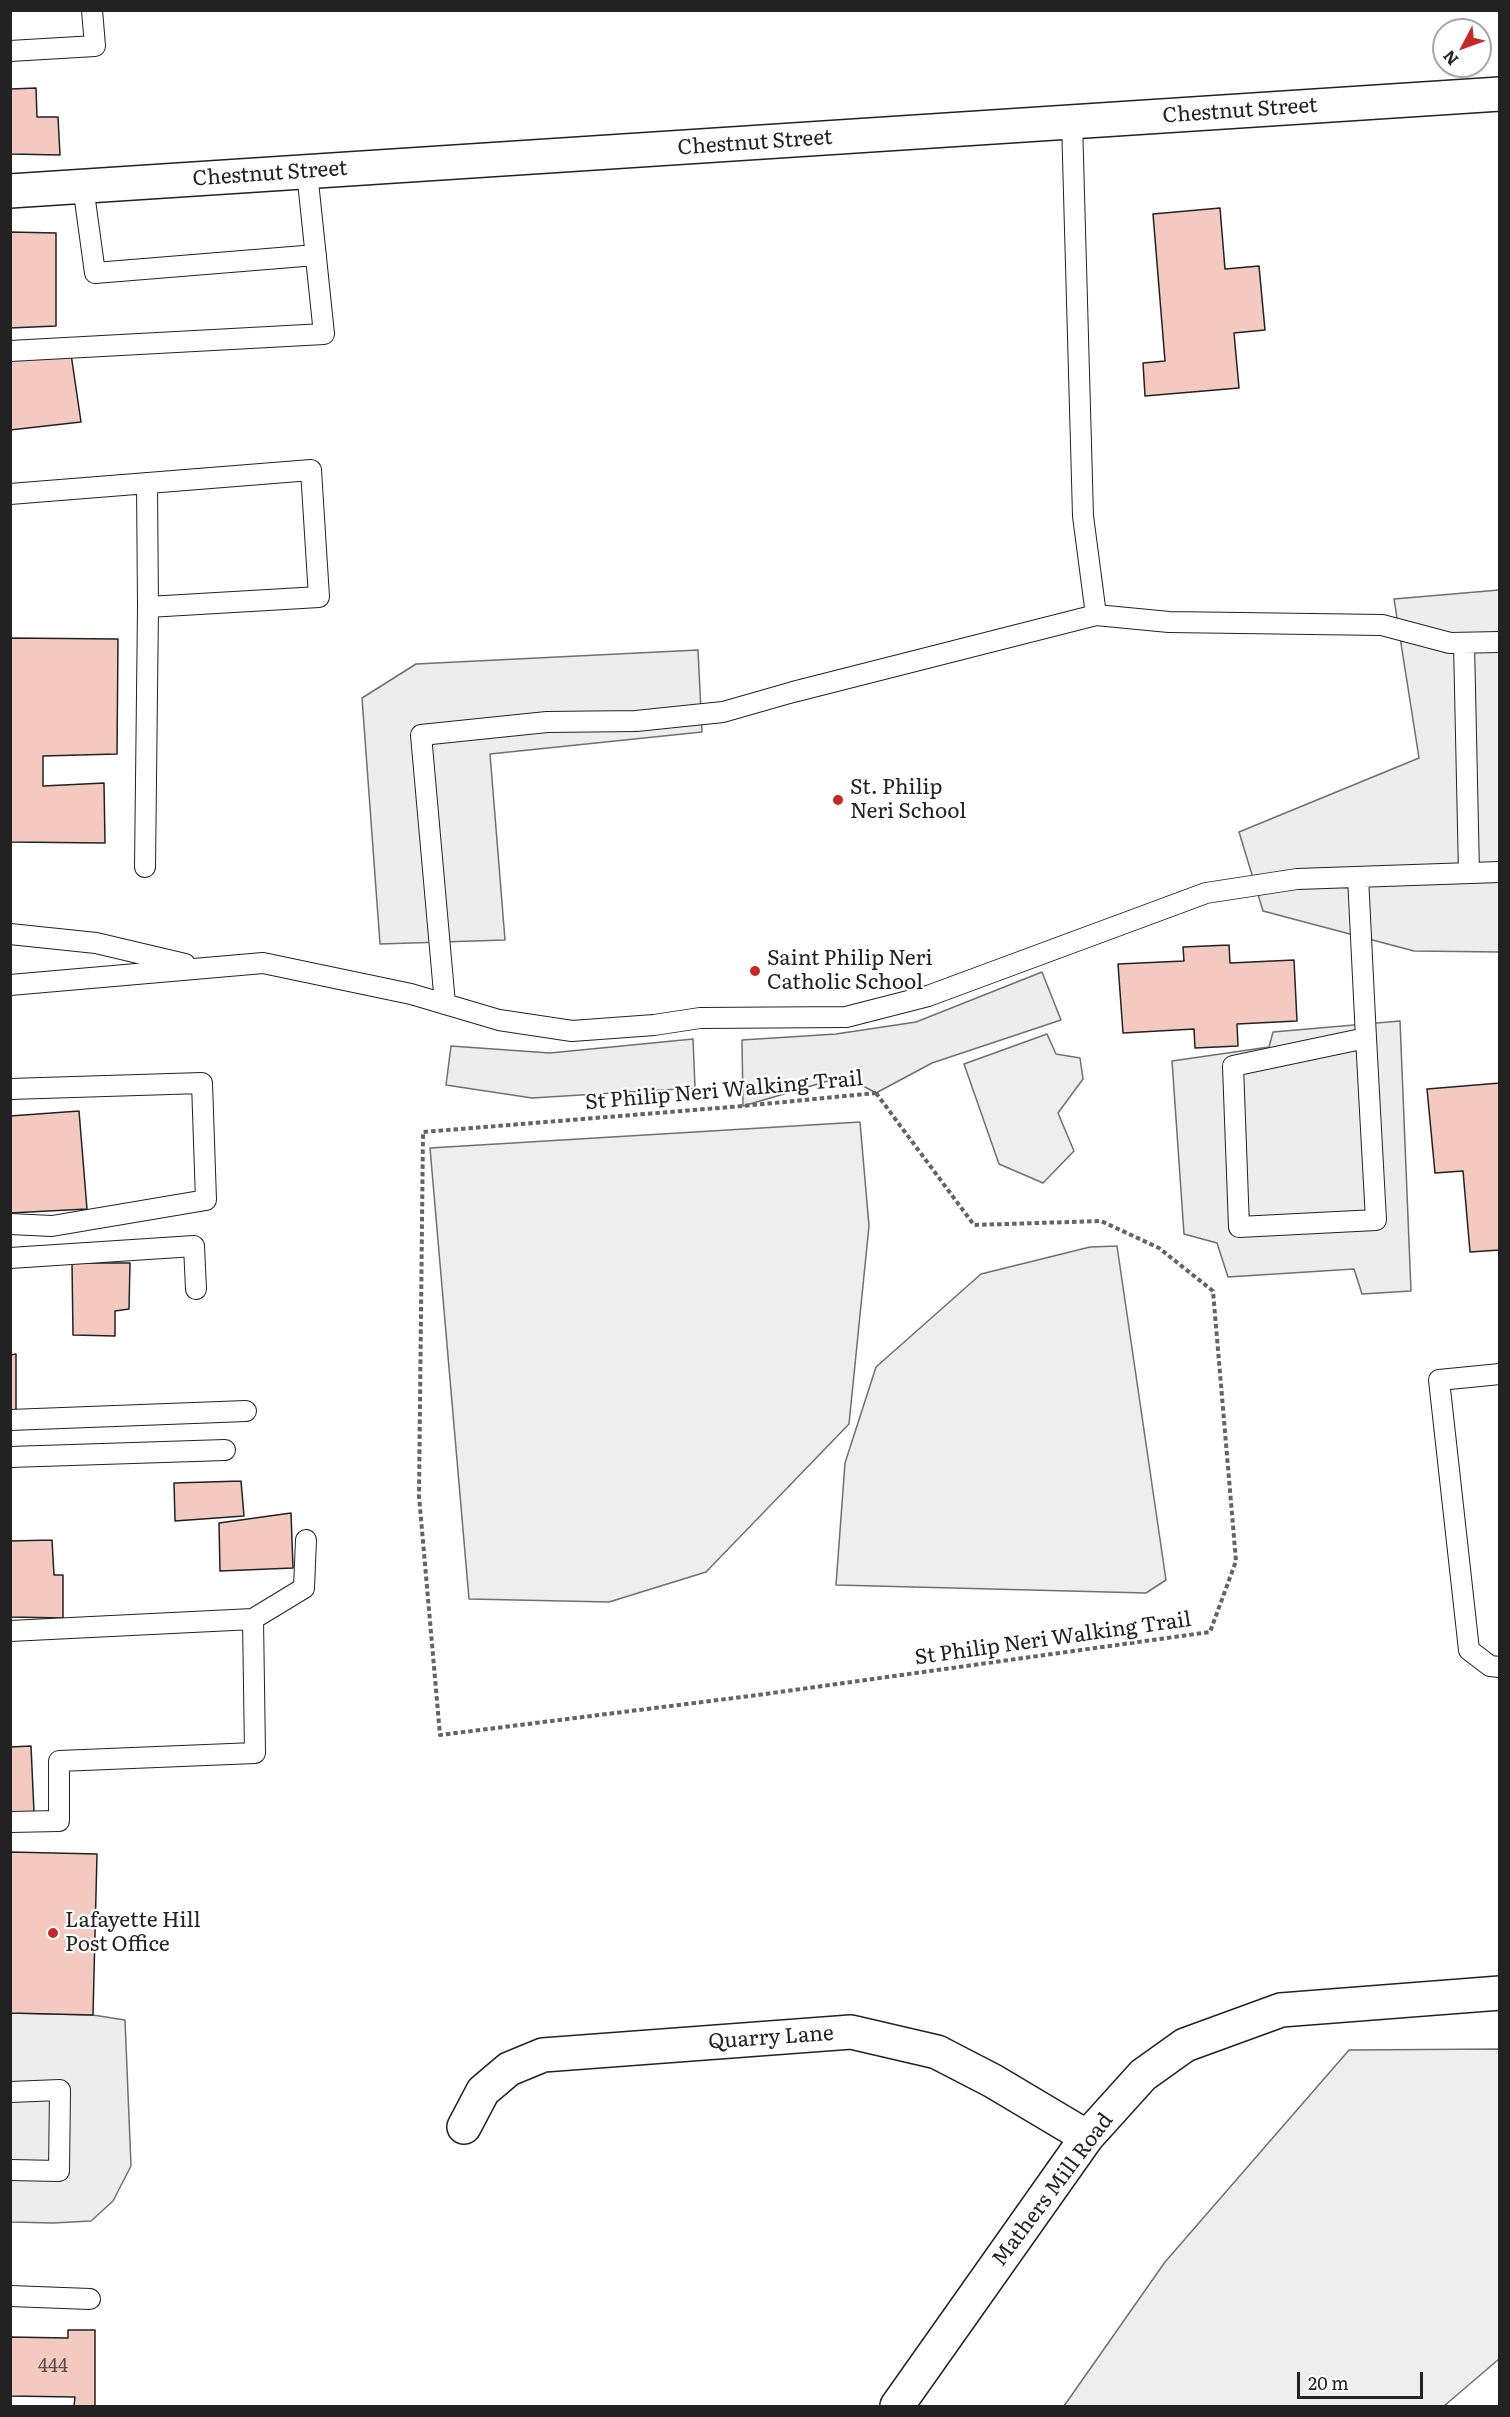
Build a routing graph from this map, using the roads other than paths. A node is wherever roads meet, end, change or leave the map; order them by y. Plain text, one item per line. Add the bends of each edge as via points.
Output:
1 (92, 10) edge
2 (10, 51) edge
3 (1500, 94) edge
4 (1072, 122) junction
5 (307, 172) junction
6 (83, 186) junction
7 (10, 191) edge
8 (315, 255) junction
9 (10, 351) edge
10 (147, 483) junction
11 (10, 494) edge
12 (148, 607) junction
13 (1096, 615) junction
14 (1500, 642) edge
15 (1464, 643) junction
16 (145, 867) dead end
17 (1500, 872) edge
18 (1469, 873) junction
19 (1358, 877) junction
20 (10, 934) edge
21 (202, 968) junction
22 (10, 986) edge
23 (445, 1004) junction
24 (1366, 1038) junction
25 (10, 1089) edge
26 (10, 1224) edge
27 (10, 1258) edge
28 (196, 1289) dead end
29 (1500, 1374) edge
30 (246, 1411) dead end
31 (10, 1420) edge
32 (225, 1449) dead end
33 (10, 1457) edge
34 (306, 1540) dead end
35 (253, 1619) junction
36 (10, 1631) edge
37 (1500, 1667) edge
38 (10, 1822) edge
39 (1500, 1993) edge
40 (10, 2092) edge
41 (464, 2127) dead end
42 (1087, 2137) junction
43 (10, 2170) edge
44 (10, 2296) edge
45 (90, 2298) dead end
46 (897, 2406) edge

1 - 2 lane via 94,46
3 - 4 street, Chestnut Street
4 - 5 street, Chestnut Street
4 - 13 lane via 1083,516
5 - 6 street, Chestnut Street
5 - 8 lane
6 - 7 street, Chestnut Street
6 - 8 lane via 95,273
8 - 9 lane via 324,334
10 - 11 lane
10 - 12 lane
10 - 12 lane via 311,470 319,597
12 - 16 lane
13 - 15 lane via 1169,622 1382,625 1450,643
13 - 23 lane via 723,712 636,721 547,722 421,735
14 - 15 lane
15 - 18 lane
17 - 18 lane
18 - 19 lane
19 - 23 lane via 1297,879 1206,893 928,996 846,1017 700,1018 572,1031 499,1020
19 - 24 lane
20 - 21 lane via 96,943
21 - 22 lane
21 - 23 lane via 263,963
24 - 24 lane via 1376,1220 1239,1227 1233,1066
25 - 26 lane via 202,1083 206,1200 52,1226
27 - 28 lane via 194,1246
29 - 37 lane via 1438,1380 1470,1650 1490,1666
30 - 31 lane
32 - 33 lane
34 - 35 lane via 304,1588
35 - 36 lane
35 - 38 lane via 255,1753 59,1761 59,1821
39 - 42 street, Mathers Mill Road via 1281,2010 1185,2045 1143,2075
40 - 43 lane via 60,2090 59,2171
41 - 42 street, Quarry Lane via 483,2091 509,2068 543,2055 851,2032 937,2052
42 - 46 street, Mathers Mill Road
44 - 45 lane

